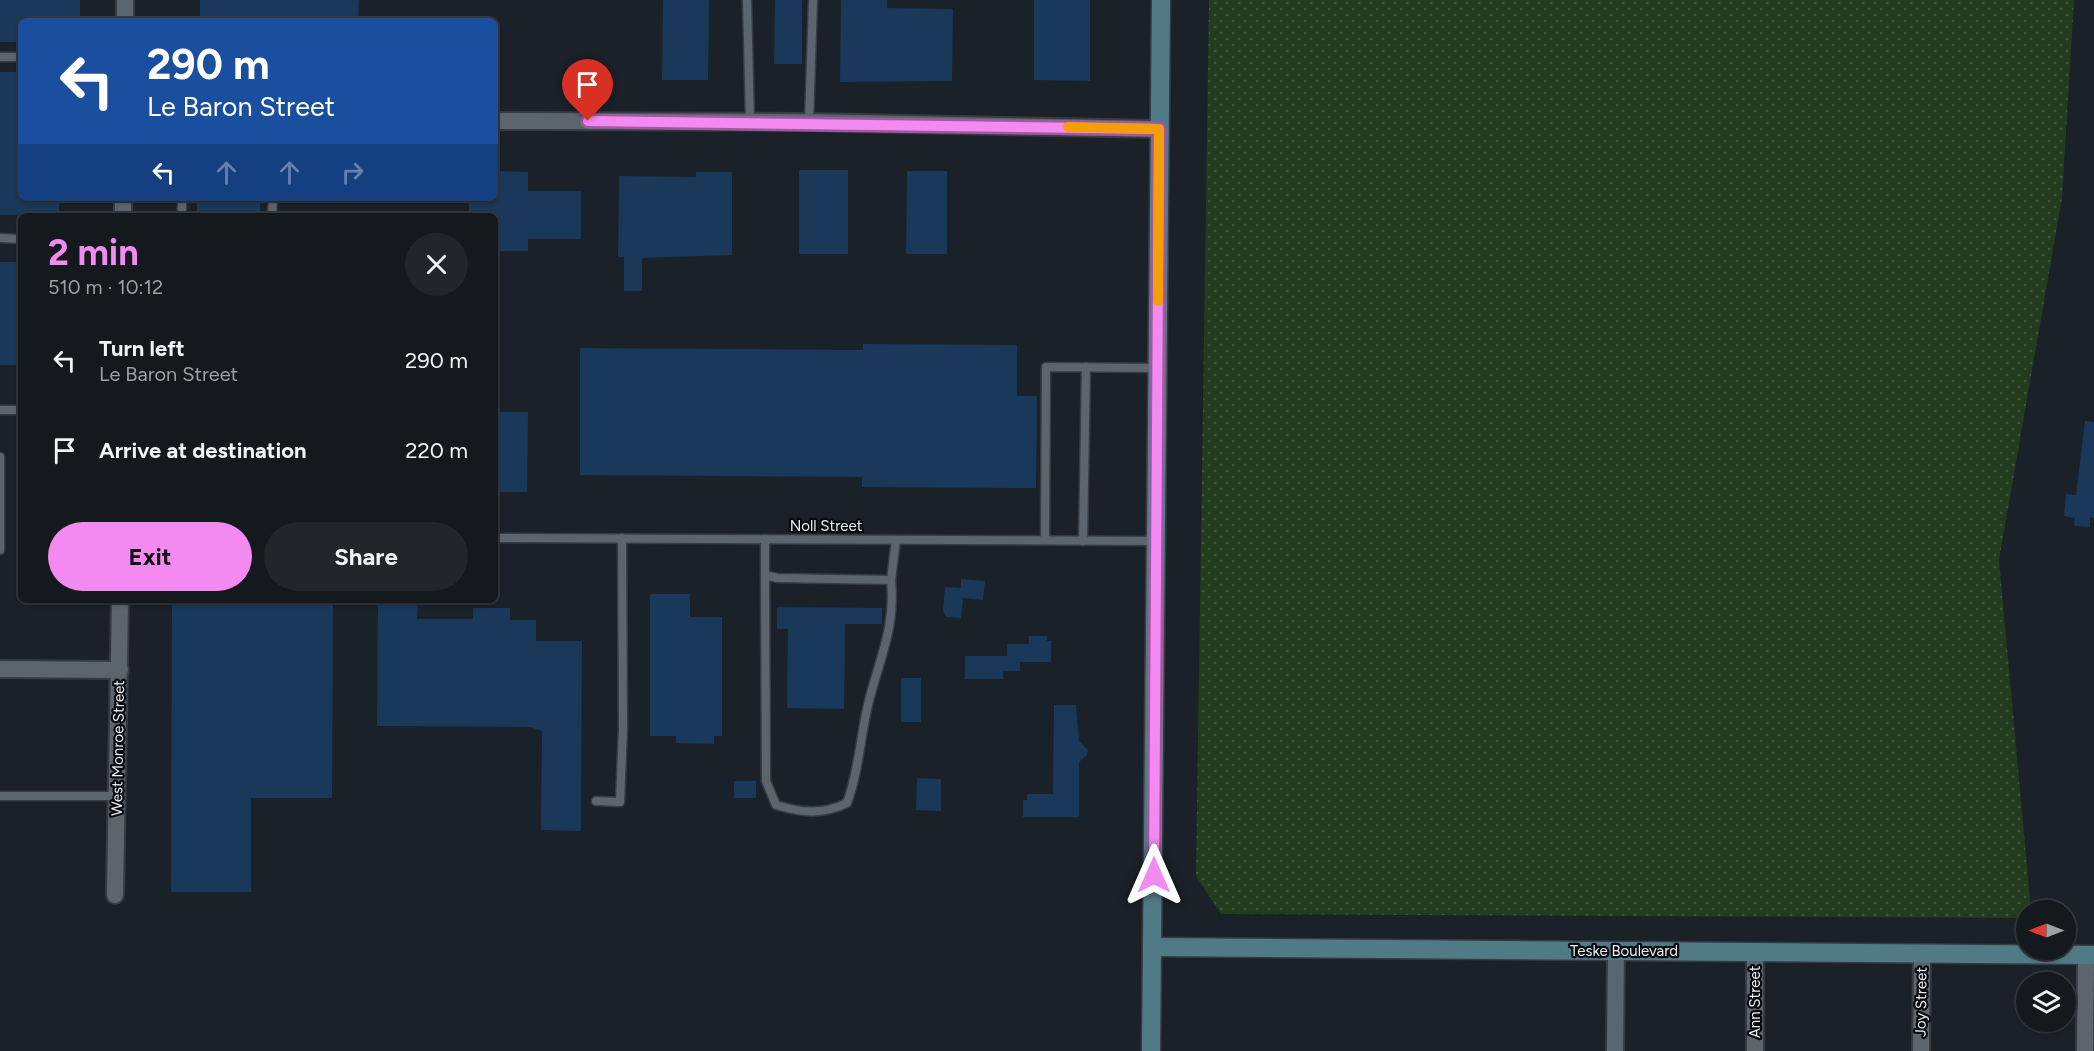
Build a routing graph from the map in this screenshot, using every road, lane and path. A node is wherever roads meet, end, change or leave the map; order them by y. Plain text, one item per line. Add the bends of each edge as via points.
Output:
1 (125, 0) edge
2 (747, 0) edge
3 (813, 0) edge
4 (1161, 0) edge
5 (125, 18) edge
6 (0, 57) edge
7 (18, 57) edge
8 (498, 121) edge
9 (750, 122) junction
10 (809, 122) junction
11 (1159, 129) junction
12 (0, 238) edge
13 (18, 238) edge
14 (1086, 367) junction
15 (1158, 368) junction
16 (0, 410) edge
17 (18, 410) edge
18 (0, 457) edge
19 (498, 538) edge
20 (622, 538) junction
21 (765, 539) junction
22 (896, 540) junction
23 (1045, 540) junction
24 (1083, 541) junction
25 (1156, 541) junction
26 (0, 550) edge
27 (765, 575) junction
28 (891, 580) junction
29 (120, 603) edge
30 (0, 669) edge
31 (120, 670) junction
32 (0, 795) edge
33 (117, 796) junction
34 (596, 801) dead end
35 (115, 895) dead end
36 (1153, 947) junction
37 (1616, 951) junction
38 (1755, 952) junction
39 (1922, 953) junction
40 (2090, 955) edge
41 (1151, 1051) edge
42 (1615, 1051) edge
43 (1755, 1051) edge
44 (1921, 1051) edge
45 (2085, 1051) edge

1 - 5 street
2 - 9 lane
3 - 10 lane
4 - 11 main road
6 - 7 lane
8 - 9 street
9 - 10 street
10 - 11 street
11 - 15 main road
12 - 13 lane
14 - 15 lane
14 - 23 lane via 1046,367
14 - 24 lane
15 - 25 main road
16 - 17 lane
18 - 26 lane
19 - 20 lane, Noll Street
20 - 21 lane, Noll Street
20 - 34 lane via 620,802
21 - 22 lane, Noll Street
21 - 27 lane
22 - 23 lane, Noll Street
22 - 28 lane
23 - 24 lane, Noll Street
24 - 25 lane, Noll Street
25 - 36 main road
27 - 28 lane
27 - 28 lane via 766,781 776,805 798,812 828,812 847,803 856,780 868,705 894,606
29 - 31 street, West Monroe Street
30 - 31 street
31 - 33 street, West Monroe Street
32 - 33 lane
33 - 35 street, West Monroe Street
36 - 37 main road, Teske Boulevard
36 - 41 main road
37 - 38 main road, Teske Boulevard
37 - 42 street
38 - 39 main road, Teske Boulevard
38 - 43 street, Ann Street
39 - 40 main road, Teske Boulevard
39 - 44 street, Joy Street
40 - 45 street

